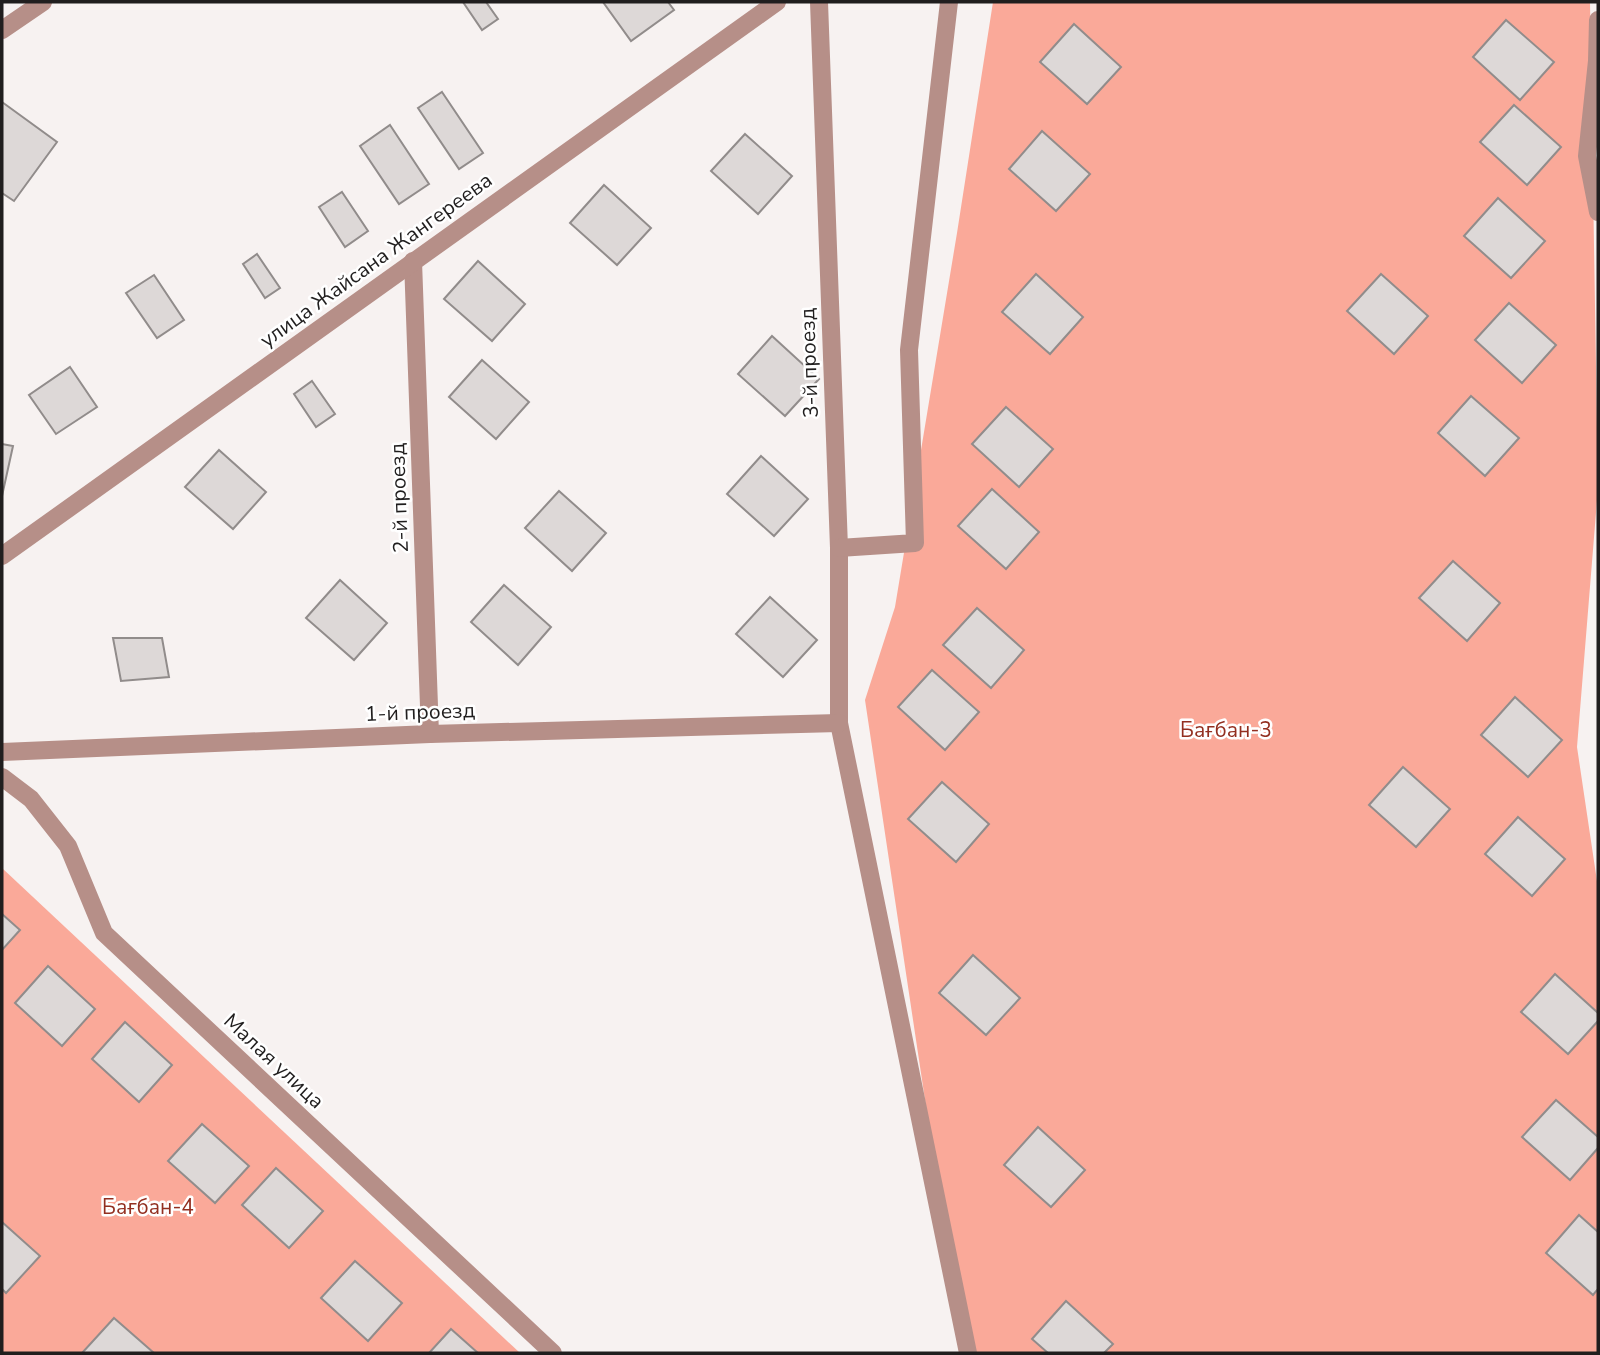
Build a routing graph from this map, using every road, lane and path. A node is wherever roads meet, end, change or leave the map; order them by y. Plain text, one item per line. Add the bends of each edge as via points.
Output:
1 (43, 2) edge
2 (777, 2) edge
3 (819, 2) edge
4 (949, 2) edge
5 (1598, 20) edge
6 (2, 30) edge
7 (1598, 212) edge
8 (413, 261) junction
9 (839, 548) junction
10 (2, 556) edge
11 (839, 723) junction
12 (430, 734) junction
13 (2, 752) edge
14 (2, 777) edge
15 (553, 1353) edge
16 (968, 1353) edge

1 - 6 street
2 - 8 street, улица Жайсана Жангереева
3 - 9 street, 3-й проезд
4 - 9 street via 909,350 915,543
5 - 7 street via 1587,156
8 - 10 street, улица Жайсана Жангереева
8 - 12 street, 2-й проезд
9 - 11 street, 3-й проезд
11 - 12 street, 1-й проезд
11 - 16 street, 3-й проезд
12 - 13 street, 1-й проезд
14 - 15 street, Малая улица via 31,799 68,846 104,933

